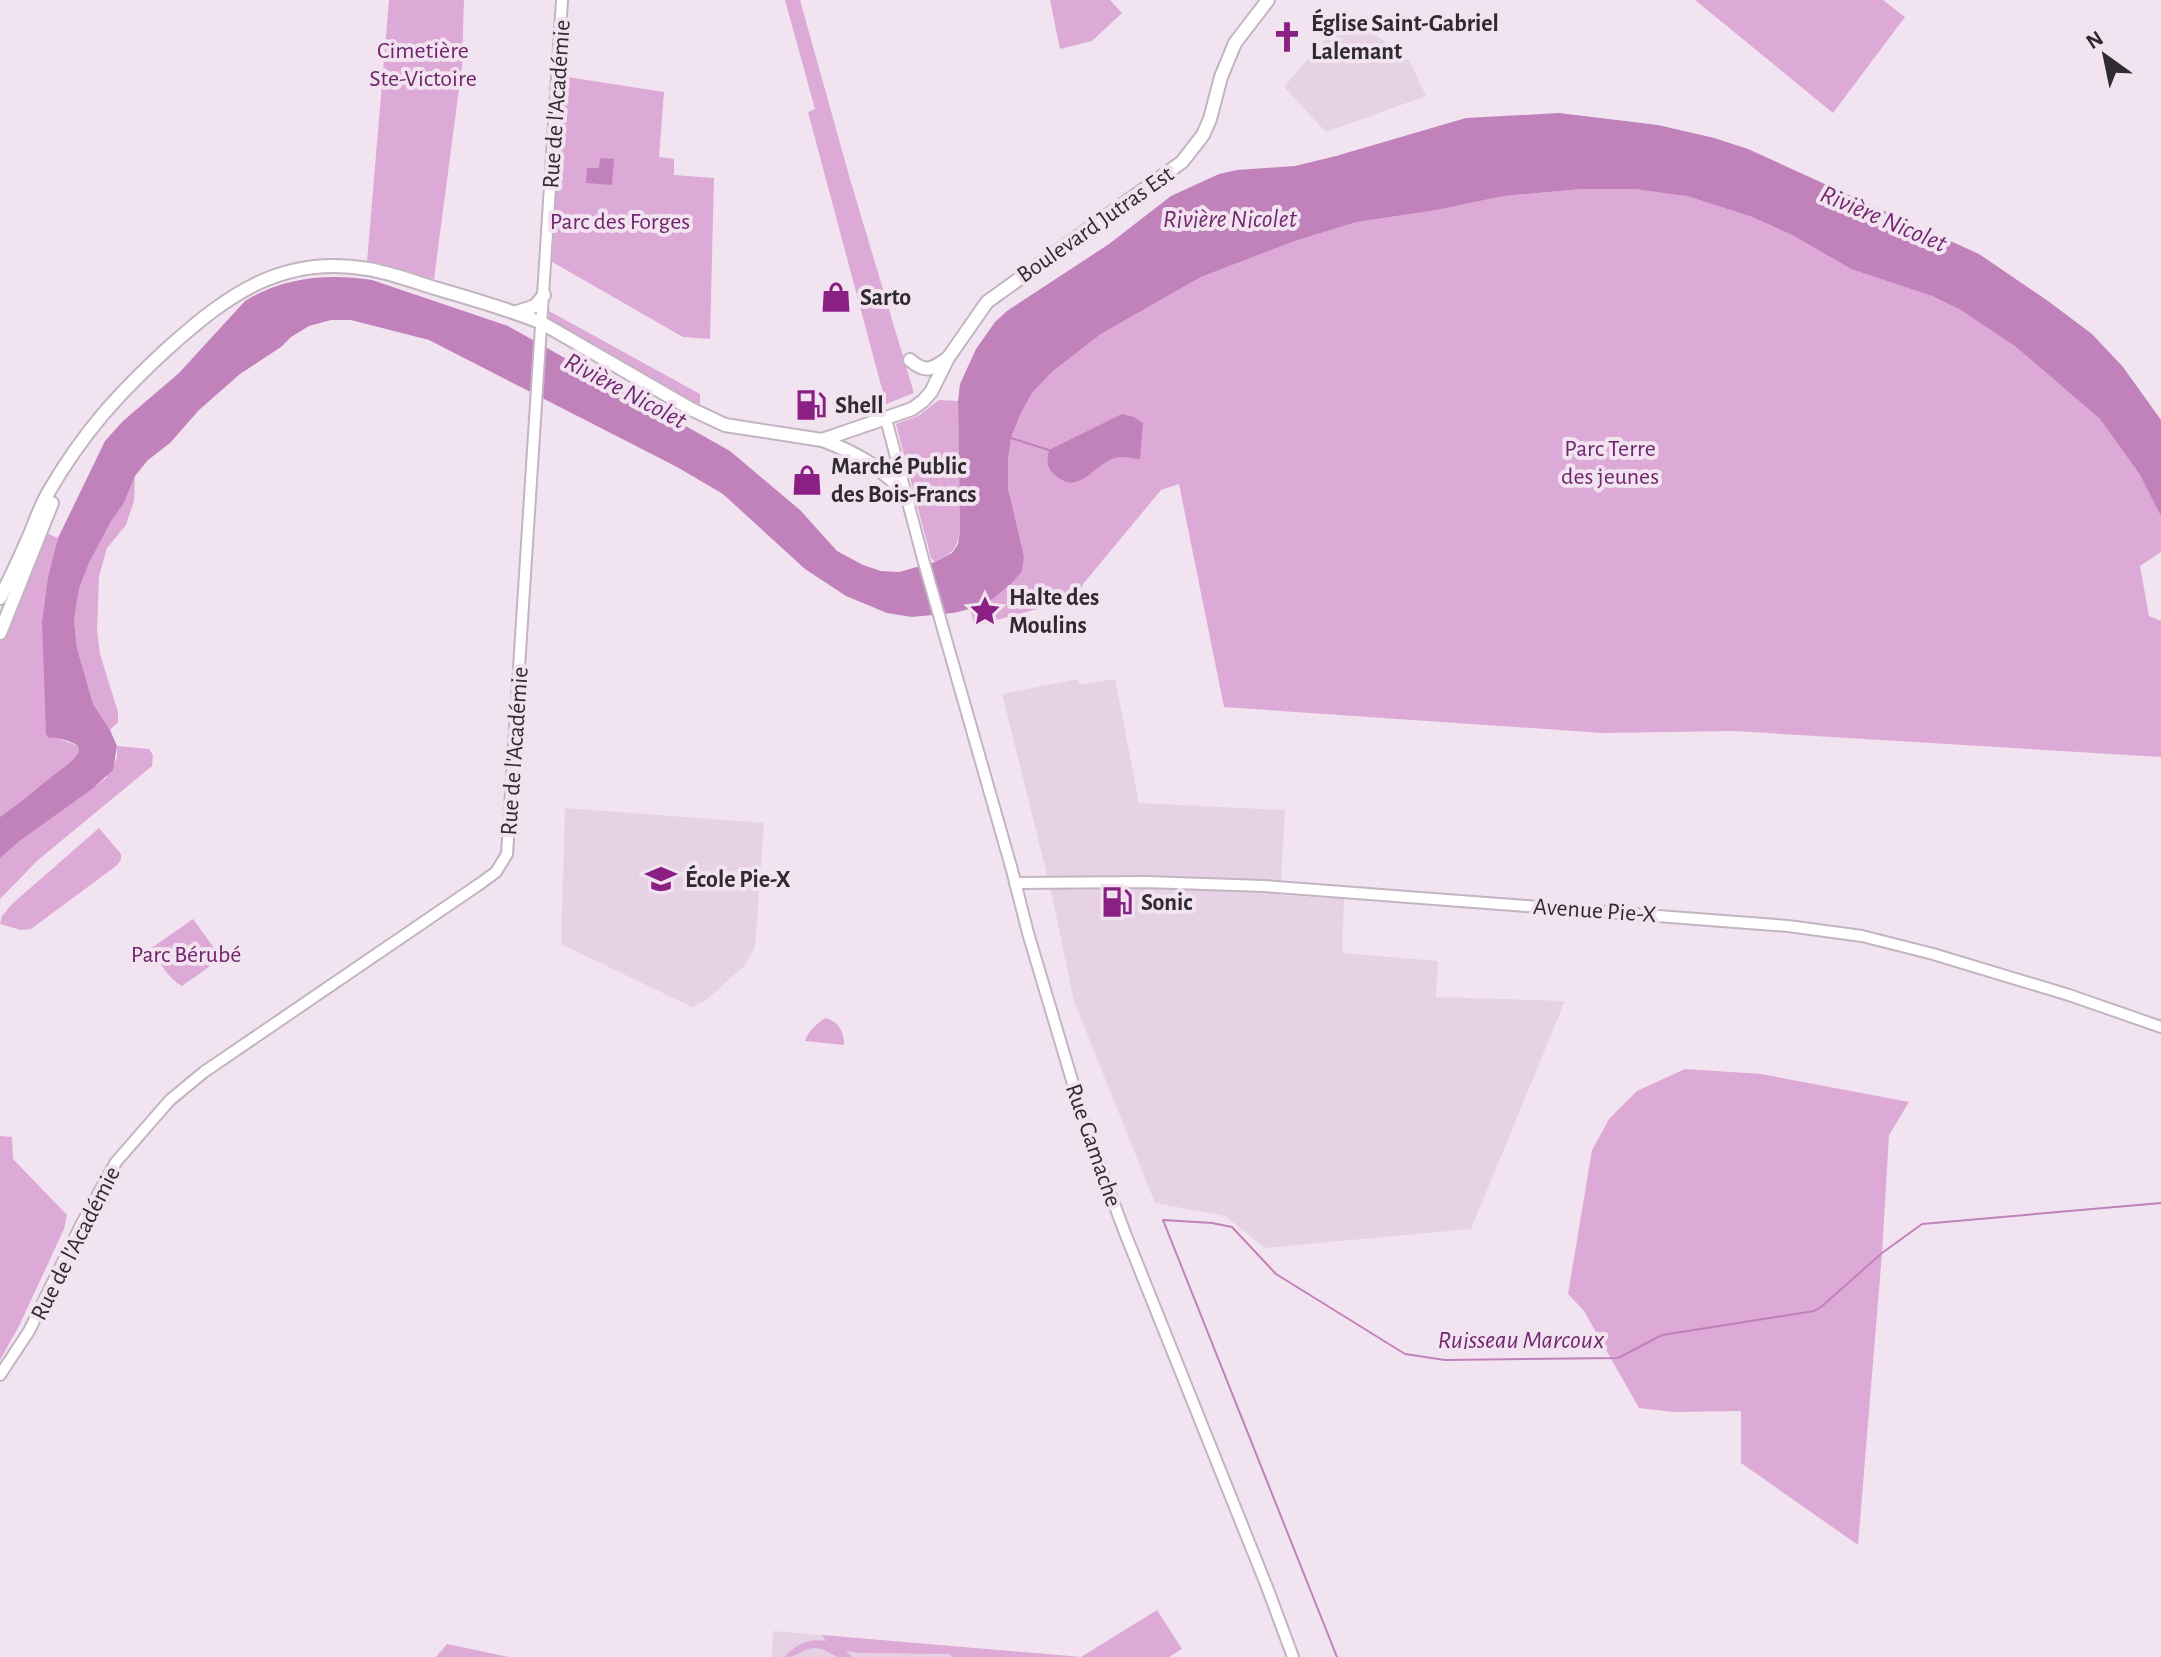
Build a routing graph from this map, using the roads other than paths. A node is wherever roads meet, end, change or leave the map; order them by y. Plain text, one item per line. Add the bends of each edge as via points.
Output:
1 (562, 0) edge
2 (1268, 0) edge
3 (544, 295) junction
4 (517, 312) junction
5 (542, 323) junction
6 (948, 358) junction
7 (910, 360) dead end
8 (886, 419) junction
9 (822, 440) junction
10 (63, 470) junction
11 (905, 492) junction
12 (0, 598) edge
13 (0, 633) edge
14 (1015, 883) junction
15 (2161, 1027) edge
16 (0, 1375) edge
17 (1293, 1657) edge

1 - 3 street, Rue de l'Académie
2 - 6 main road, Boulevard Jutras Est via 1235,43 1203,135 1182,162 1000,292
3 - 4 main road via 535,306
3 - 5 street, Rue de l'Académie
4 - 5 main road
4 - 10 main road via 353,267 293,270 259,281 210,312 127,386
5 - 9 main road via 725,425
5 - 16 street, Rue de l'Académie via 507,854 502,865 170,1100 116,1162 29,1331
6 - 7 main road via 930,369
6 - 8 main road, Boulevard Jutras Est via 923,401
8 - 9 main road, Boulevard Jutras Est
8 - 11 street
9 - 11 main road via 864,458
10 - 12 main road
10 - 13 main road
11 - 14 street, Rue Gamache
14 - 15 street, Avenue Pie-X via 1264,886 1788,926 1862,936 1933,954
14 - 17 street, Rue Gamache via 1088,1134

